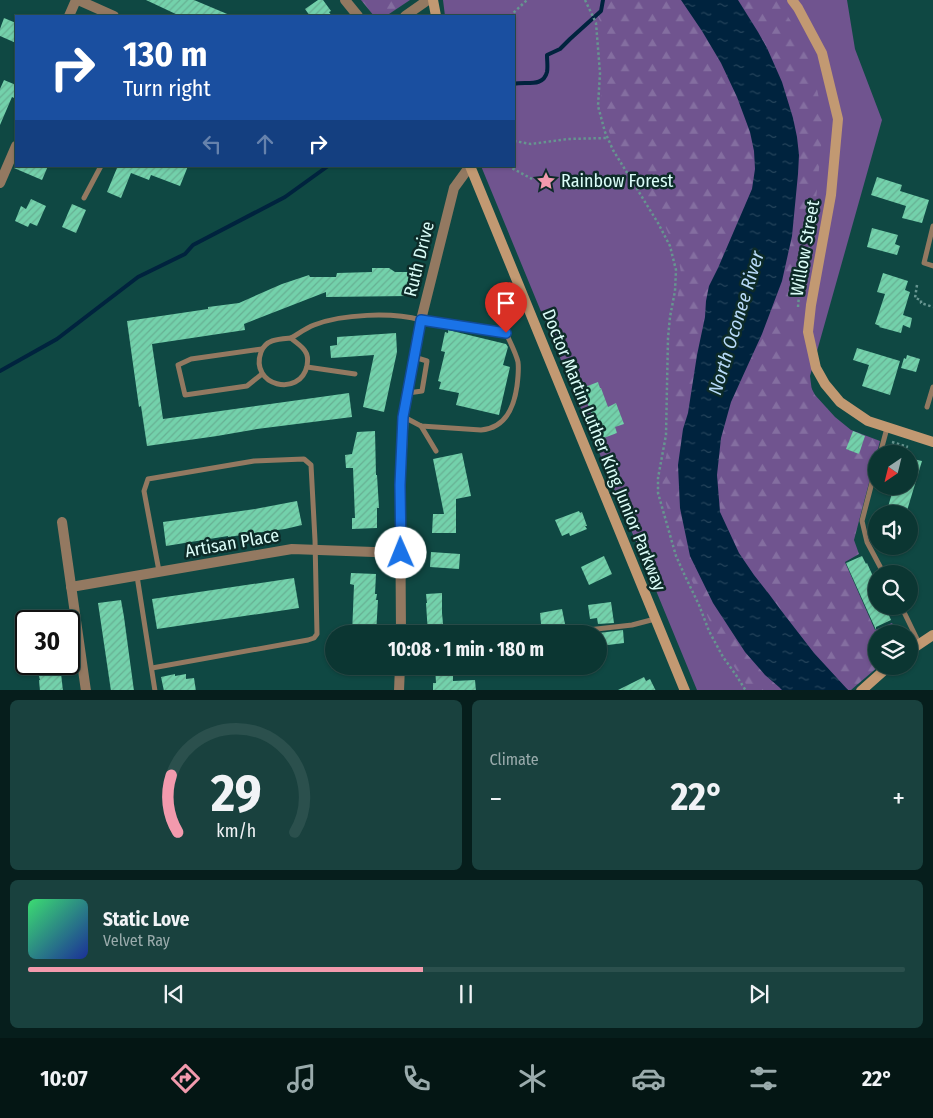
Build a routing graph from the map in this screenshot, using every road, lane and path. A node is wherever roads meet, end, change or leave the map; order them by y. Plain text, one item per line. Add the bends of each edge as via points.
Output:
1 (77, 0) edge
2 (345, 0) edge
3 (428, 0) edge
4 (433, 0) edge
5 (527, 0) edge
6 (585, 0) edge
7 (792, 0) edge
8 (70, 15) edge
9 (112, 15) edge
10 (357, 15) edge
11 (406, 15) edge
12 (436, 15) edge
13 (511, 15) edge
14 (607, 138) junction
15 (515, 140) edge
16 (15, 148) edge
17 (100, 167) edge
18 (469, 167) edge
19 (470, 167) edge
20 (510, 167) edge
21 (532, 179) dead end
22 (0, 183) edge
23 (84, 198) dead end
24 (933, 226) edge
25 (933, 266) edge
26 (917, 286) dead end
27 (933, 307) edge
28 (421, 320) junction
29 (290, 338) junction
30 (262, 349) junction
31 (306, 367) junction
32 (262, 374) junction
33 (355, 374) dead end
34 (933, 387) edge
35 (927, 407) dead end
36 (403, 417) junction
37 (421, 426) junction
38 (887, 427) junction
39 (933, 442) edge
40 (882, 445) edge
41 (436, 451) dead end
42 (869, 495) edge
43 (62, 522) dead end
44 (315, 550) junction
45 (401, 553) junction
46 (879, 565) edge
47 (159, 572) junction
48 (138, 576) junction
49 (71, 587) junction
50 (905, 615) edge
51 (656, 619) junction
52 (401, 625) edge
53 (607, 628) edge
54 (933, 634) edge
55 (919, 643) joint
56 (152, 668) junction
57 (400, 675) edge
58 (879, 675) edge
59 (86, 690) edge
60 (155, 690) edge
61 (399, 690) edge
62 (685, 690) edge
63 (746, 690) edge
64 (861, 690) edge

1 - 8 street
1 - 9 street
2 - 10 street
3 - 11 street
4 - 12 street
5 - 13 path
6 - 14 path via 596,23 600,73 598,106
7 - 38 street, Willow Street via 822,53 838,119 831,195 808,332 816,368 840,402 868,421
14 - 15 path via 531,144
14 - 63 path via 658,223 670,246 676,270 668,338 666,435 658,478 662,510 676,556 710,631
16 - 22 street
17 - 23 lane
18 - 28 street, Ruth Drive via 454,188
19 - 51 street, Doctor Martin Luther King Junior Parkway
20 - 21 path
24 - 25 lane via 924,263
26 - 27 path via 915,298
28 - 29 lane via 396,315 344,316 313,325
28 - 36 street, Ruth Drive
28 - 37 lane via 506,333 518,361 513,406 498,425 481,430
29 - 30 lane via 272,340
29 - 31 lane via 306,351
30 - 32 lane via 259,362
30 - 32 lane via 190,359 178,365 185,395 247,386
31 - 32 lane via 305,373 293,384 277,385
31 - 33 lane
34 - 35 lane
36 - 37 lane
36 - 45 street, Ruth Drive
37 - 41 lane
38 - 39 street, Willow Street
38 - 40 lane
42 - 46 lane via 862,521 867,542
43 - 49 street
44 - 45 street, Artisan Place
44 - 47 street, Artisan Place via 292,549
44 - 47 lane via 311,465 304,459 254,461 148,479 144,492
44 - 56 lane via 317,634 314,638
45 - 52 street, Ruth Drive
47 - 48 street, Artisan Place
48 - 49 street, Artisan Place
48 - 56 lane
49 - 59 street
50 - 55 lane
51 - 53 lane
51 - 62 street, Doctor Martin Luther King Junior Parkway
54 - 55 street
56 - 60 lane
57 - 61 street
58 - 64 street

